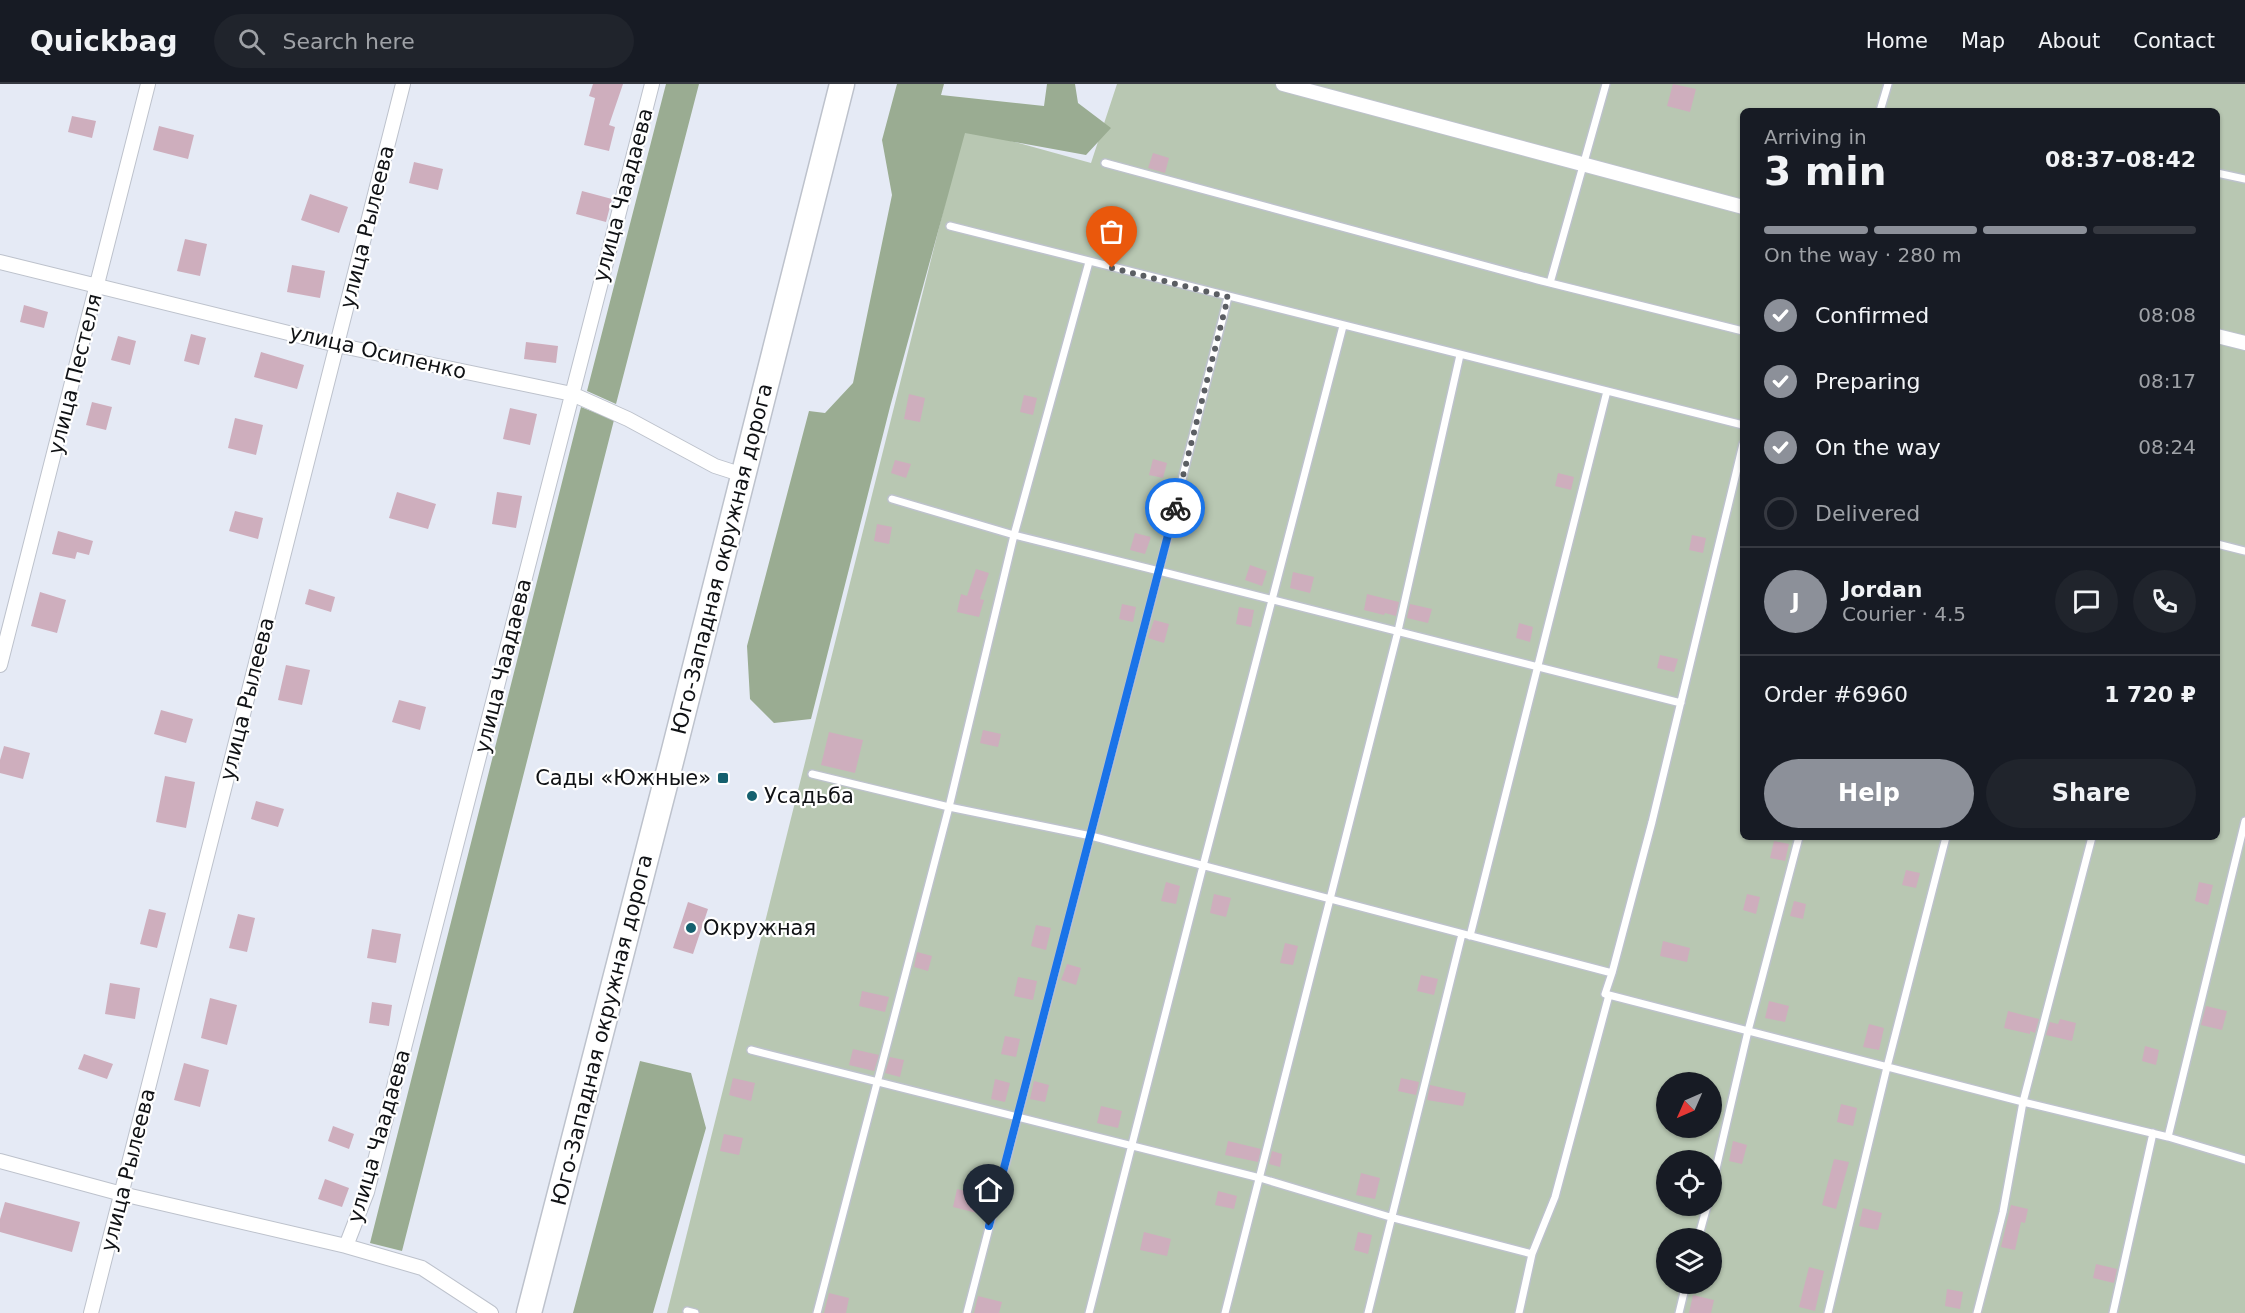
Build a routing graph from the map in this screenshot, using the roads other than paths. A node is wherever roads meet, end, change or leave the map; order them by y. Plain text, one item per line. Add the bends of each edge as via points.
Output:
1 (148, 84) edge
2 (403, 84) edge
3 (652, 84) edge
4 (842, 84) edge
5 (1283, 84) edge
6 (1606, 84) edge
7 (1887, 84) edge
8 (1881, 108) edge
9 (1105, 163) dead end
10 (1583, 163) junction
11 (2220, 174) edge
12 (2245, 179) edge
13 (1740, 206) edge
14 (950, 226) dead end
15 (0, 262) edge
16 (1089, 262) junction
17 (1550, 283) junction
18 (98, 285) junction
19 (1228, 297) junction
20 (1343, 326) junction
21 (1740, 330) edge
22 (2220, 337) edge
23 (2245, 343) edge
24 (337, 345) junction
25 (1460, 355) junction
26 (1607, 391) junction
27 (572, 394) junction
28 (1740, 424) edge
29 (1740, 457) edge
30 (743, 475) junction
31 (892, 499) dead end
32 (1014, 535) junction
33 (2220, 545) edge
34 (2245, 551) edge
35 (1160, 571) junction
36 (1272, 601) junction
37 (1398, 632) junction
38 (0, 664) edge
39 (1538, 667) junction
40 (1681, 703) junction
41 (812, 774) dead end
42 (949, 807) junction
43 (2245, 821) edge
44 (1091, 836) junction
45 (1798, 840) edge
46 (1945, 840) edge
47 (2091, 840) edge
48 (1203, 866) junction
49 (1329, 899) junction
50 (1462, 934) junction
51 (1470, 936) junction
52 (1612, 973) junction
53 (1609, 995) junction
54 (1748, 1031) junction
55 (751, 1050) dead end
56 (1887, 1067) junction
57 (878, 1082) junction
58 (2024, 1102) junction
59 (1016, 1118) junction
60 (2153, 1133) junction
61 (2168, 1137) junction
62 (1131, 1147) junction
63 (1720, 1150) edge
64 (2245, 1160) edge
65 (0, 1161) edge
66 (1260, 1178) junction
67 (122, 1194) junction
68 (1390, 1217) junction
69 (346, 1246) junction
70 (1532, 1254) junction
71 (1684, 1294) edge
72 (687, 1311) dead end
73 (91, 1313) edge
74 (491, 1313) edge
75 (529, 1313) edge
76 (695, 1313) edge
77 (817, 1313) edge
78 (967, 1313) edge
79 (1089, 1313) edge
80 (1225, 1313) edge
81 (1368, 1313) edge
82 (1519, 1313) edge
83 (1679, 1313) edge
84 (1828, 1313) edge
85 (1977, 1313) edge
86 (2113, 1313) edge

1 - 18 street, улица Пестеля
2 - 24 street, улица Рылеева
3 - 27 street, улица Чаадаева
4 - 30 highway, Юго-Западная окружная дорога
5 - 10 street
6 - 10 lane
7 - 8 lane
9 - 17 lane
10 - 13 street
10 - 17 lane
11 - 12 lane
14 - 16 lane
15 - 18 street, улица Осипенко
16 - 19 lane
16 - 32 lane
17 - 21 lane
18 - 24 street, улица Осипенко
18 - 38 street, улица Пестеля
19 - 20 lane
19 - 35 lane
20 - 25 lane
20 - 36 lane
22 - 23 street
24 - 27 street, улица Осипенко
24 - 67 street, улица Рылеева
25 - 26 lane
25 - 37 lane
26 - 28 lane
26 - 39 lane
27 - 30 street, улица Осипенко via 715,466
27 - 69 street, улица Чаадаева via 367,1192
29 - 40 lane
30 - 75 highway, Юго-Западная окружная дорога
31 - 32 lane
32 - 35 lane
32 - 42 lane
33 - 34 lane
35 - 36 lane
35 - 44 lane
36 - 37 lane
36 - 48 lane
37 - 39 lane
37 - 49 lane
39 - 40 lane
39 - 51 lane
40 - 52 lane
41 - 42 lane
42 - 44 lane
42 - 57 lane
43 - 61 lane
44 - 48 lane
44 - 59 lane
45 - 54 lane
46 - 56 lane
47 - 58 lane
48 - 49 lane
48 - 62 lane
49 - 50 lane
49 - 66 lane
50 - 51 lane
50 - 68 lane
51 - 52 lane
52 - 53 lane via 1605,994
53 - 54 lane
53 - 70 lane via 1555,1197
54 - 56 lane
54 - 63 lane
55 - 57 lane
56 - 58 lane
56 - 84 lane
57 - 59 lane
57 - 77 lane
58 - 60 lane
58 - 85 lane via 2003,1212
59 - 62 lane
59 - 78 lane
60 - 61 lane
60 - 86 lane
61 - 64 lane
62 - 66 lane
62 - 79 lane
65 - 67 street
66 - 68 lane
66 - 80 lane
67 - 69 street
67 - 73 street, улица Рылеева
68 - 70 lane
68 - 81 lane
69 - 74 street via 422,1268
70 - 82 lane
71 - 83 lane
72 - 76 lane

